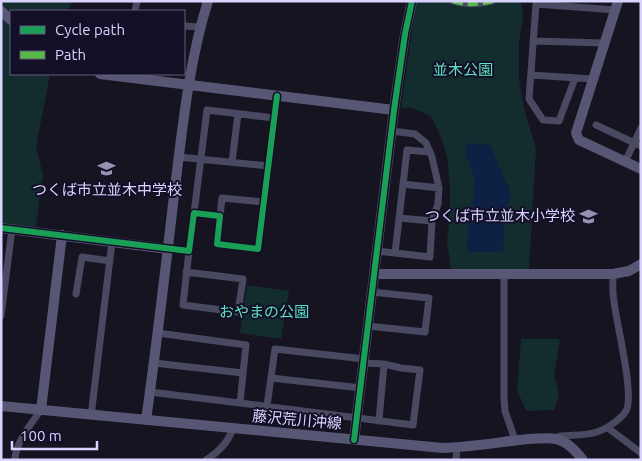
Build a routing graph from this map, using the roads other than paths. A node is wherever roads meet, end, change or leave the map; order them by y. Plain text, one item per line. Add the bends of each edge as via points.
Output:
1 (208, 1) edge
2 (412, 1) edge
3 (453, 1) edge
4 (492, 1) edge
5 (617, 5) edge
6 (185, 26) edge
7 (200, 27) junction
8 (533, 41) junction
9 (604, 43) junction
10 (109, 75) edge
11 (531, 75) junction
12 (575, 78) junction
13 (593, 79) junction
14 (188, 84) junction
15 (277, 96) junction
16 (394, 110) junction
17 (238, 114) junction
18 (274, 118) junction
19 (596, 125) dead end
20 (641, 128) edge
21 (392, 132) junction
22 (637, 144) edge
23 (430, 152) junction
24 (179, 158) junction
25 (201, 159) junction
26 (232, 162) junction
27 (626, 162) junction
28 (268, 166) junction
29 (641, 169) edge
30 (403, 184) junction
31 (439, 188) junction
32 (263, 202) junction
33 (194, 212) junction
34 (220, 216) junction
35 (399, 218) junction
36 (432, 221) junction
37 (7, 229) edge
38 (62, 236) junction
39 (112, 242) junction
40 (168, 248) junction
41 (189, 251) junction
42 (377, 251) junction
43 (395, 253) junction
44 (110, 261) junction
45 (641, 264) edge
46 (186, 272) junction
47 (374, 274) junction
48 (504, 274) junction
49 (613, 274) junction
50 (3, 283) edge
51 (372, 292) junction
52 (76, 294) dead end
53 (1, 316) edge
54 (368, 326) junction
55 (158, 333) junction
56 (364, 361) junction
57 (154, 363) junction
58 (384, 364) junction
59 (243, 374) junction
60 (271, 378) junction
61 (360, 388) junction
62 (150, 392) junction
63 (240, 403) junction
64 (1, 406) edge
65 (267, 406) junction
66 (41, 410) junction
67 (92, 416) junction
68 (357, 418) junction
69 (146, 420) junction
70 (379, 421) junction
71 (608, 428) junction
72 (233, 429) junction
73 (556, 439) junction
74 (354, 440) junction
75 (515, 440) junction
76 (457, 448) junction
77 (641, 453) edge
78 (15, 460) edge
79 (206, 460) edge
80 (456, 460) edge
81 (583, 460) edge

1 - 7 street
2 - 16 street
3 - 4 street via 474,4
5 - 8 street via 536,4
5 - 9 street
6 - 7 street
7 - 14 street
8 - 9 street
8 - 11 street
9 - 13 street
10 - 14 street
11 - 12 street
11 - 12 street via 530,99 543,120 560,121
12 - 13 street
13 - 27 street via 576,130 577,137
14 - 15 street
14 - 24 street
15 - 16 street
15 - 18 street
16 - 21 street
17 - 18 street
17 - 25 street via 207,110
17 - 26 street
18 - 28 street
19 - 22 street
20 - 22 street
21 - 23 street via 415,134 426,143
21 - 42 street
22 - 27 street
23 - 30 street via 407,150
23 - 31 street
24 - 25 street
24 - 40 street
25 - 26 street
25 - 33 street
26 - 28 street
27 - 29 street
28 - 32 street
30 - 31 street
30 - 35 street
31 - 36 street
32 - 34 street via 222,198
32 - 34 street via 258,249 217,244
33 - 34 street
33 - 41 street
35 - 36 street
35 - 43 street
36 - 43 street via 430,257
37 - 38 street
37 - 50 street
38 - 39 street
38 - 66 street
39 - 40 street
39 - 44 street
40 - 41 street
40 - 55 street
41 - 46 street
42 - 43 street
42 - 47 street
44 - 52 street via 82,257
44 - 67 street
45 - 49 street via 629,271
46 - 46 street via 183,305 238,312 243,279
47 - 48 street
47 - 51 street
48 - 49 street
48 - 75 street via 504,398
49 - 71 street via 613,300 623,349 628,408
50 - 53 street
51 - 54 street
51 - 54 street via 429,298 425,332
54 - 56 street
55 - 57 street
55 - 59 street via 246,345
56 - 58 street
56 - 60 street via 275,349
56 - 61 street
57 - 59 street
57 - 62 street
58 - 70 street
58 - 70 street via 420,370 413,425
59 - 63 street
60 - 61 street
60 - 65 street
61 - 68 street
62 - 63 street
62 - 69 street
63 - 65 street
64 - 66 street, 藤沢荒川沖線
65 - 68 street
66 - 67 street, 藤沢荒川沖線
66 - 78 street via 19,443
67 - 69 street, 藤沢荒川沖線
68 - 70 street
68 - 74 street
69 - 72 street, 藤沢荒川沖線
71 - 73 street
71 - 77 street
72 - 74 street, 藤沢荒川沖線
72 - 79 street via 227,442
73 - 75 street, 藤沢荒川沖線
73 - 81 street
74 - 76 street, 藤沢荒川沖線
75 - 76 street, 藤沢荒川沖線
76 - 80 street

